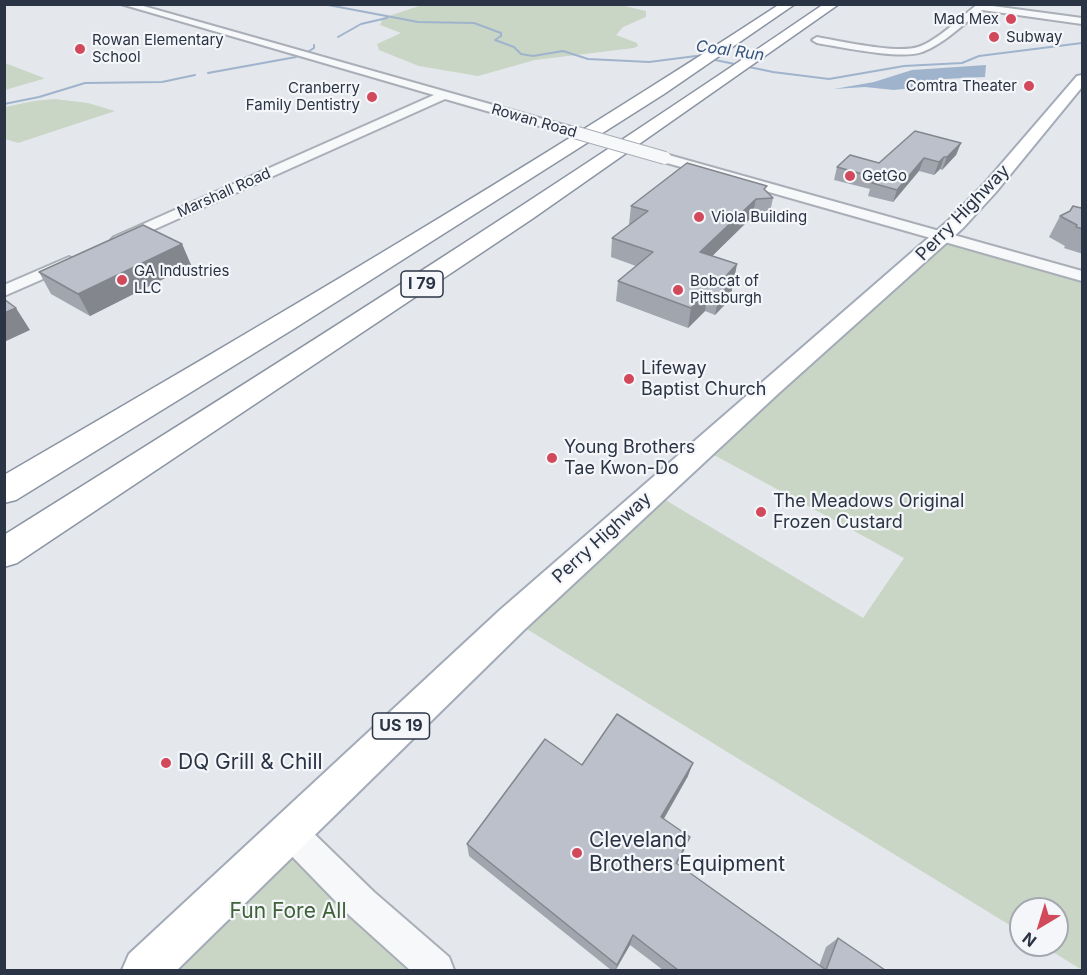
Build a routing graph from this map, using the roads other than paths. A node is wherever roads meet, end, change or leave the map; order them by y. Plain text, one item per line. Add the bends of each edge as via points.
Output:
1 (125, 4) edge
2 (789, 4) edge
3 (832, 4) edge
4 (983, 5) edge
5 (1083, 21) edge
6 (817, 40) dead end
7 (1083, 80) edge
8 (444, 95) junction
9 (942, 237) junction
10 (108, 245) edge
11 (77, 258) edge
12 (1083, 276) edge
13 (4, 291) edge
14 (222, 360) junction
15 (4, 476) edge
16 (4, 491) edge
17 (4, 553) edge
18 (289, 831) junction
19 (145, 970) edge
20 (436, 970) edge

1 - 8 street, Rowan Road
2 - 14 highway, I 79 via 658,91
3 - 17 highway, I 79 via 755,61 440,272
4 - 5 street
4 - 6 street via 930,45 912,52
7 - 9 main road, Perry Highway / US 19
8 - 9 street, Rowan Road, bridge
8 - 10 street, Marshall Road
9 - 12 street, Rowan Road
9 - 18 main road, Perry Highway / US 19 via 652,492
11 - 13 street
14 - 15 highway
14 - 16 highway, I 79
18 - 19 main road, Perry Highway / US 19
18 - 20 street

